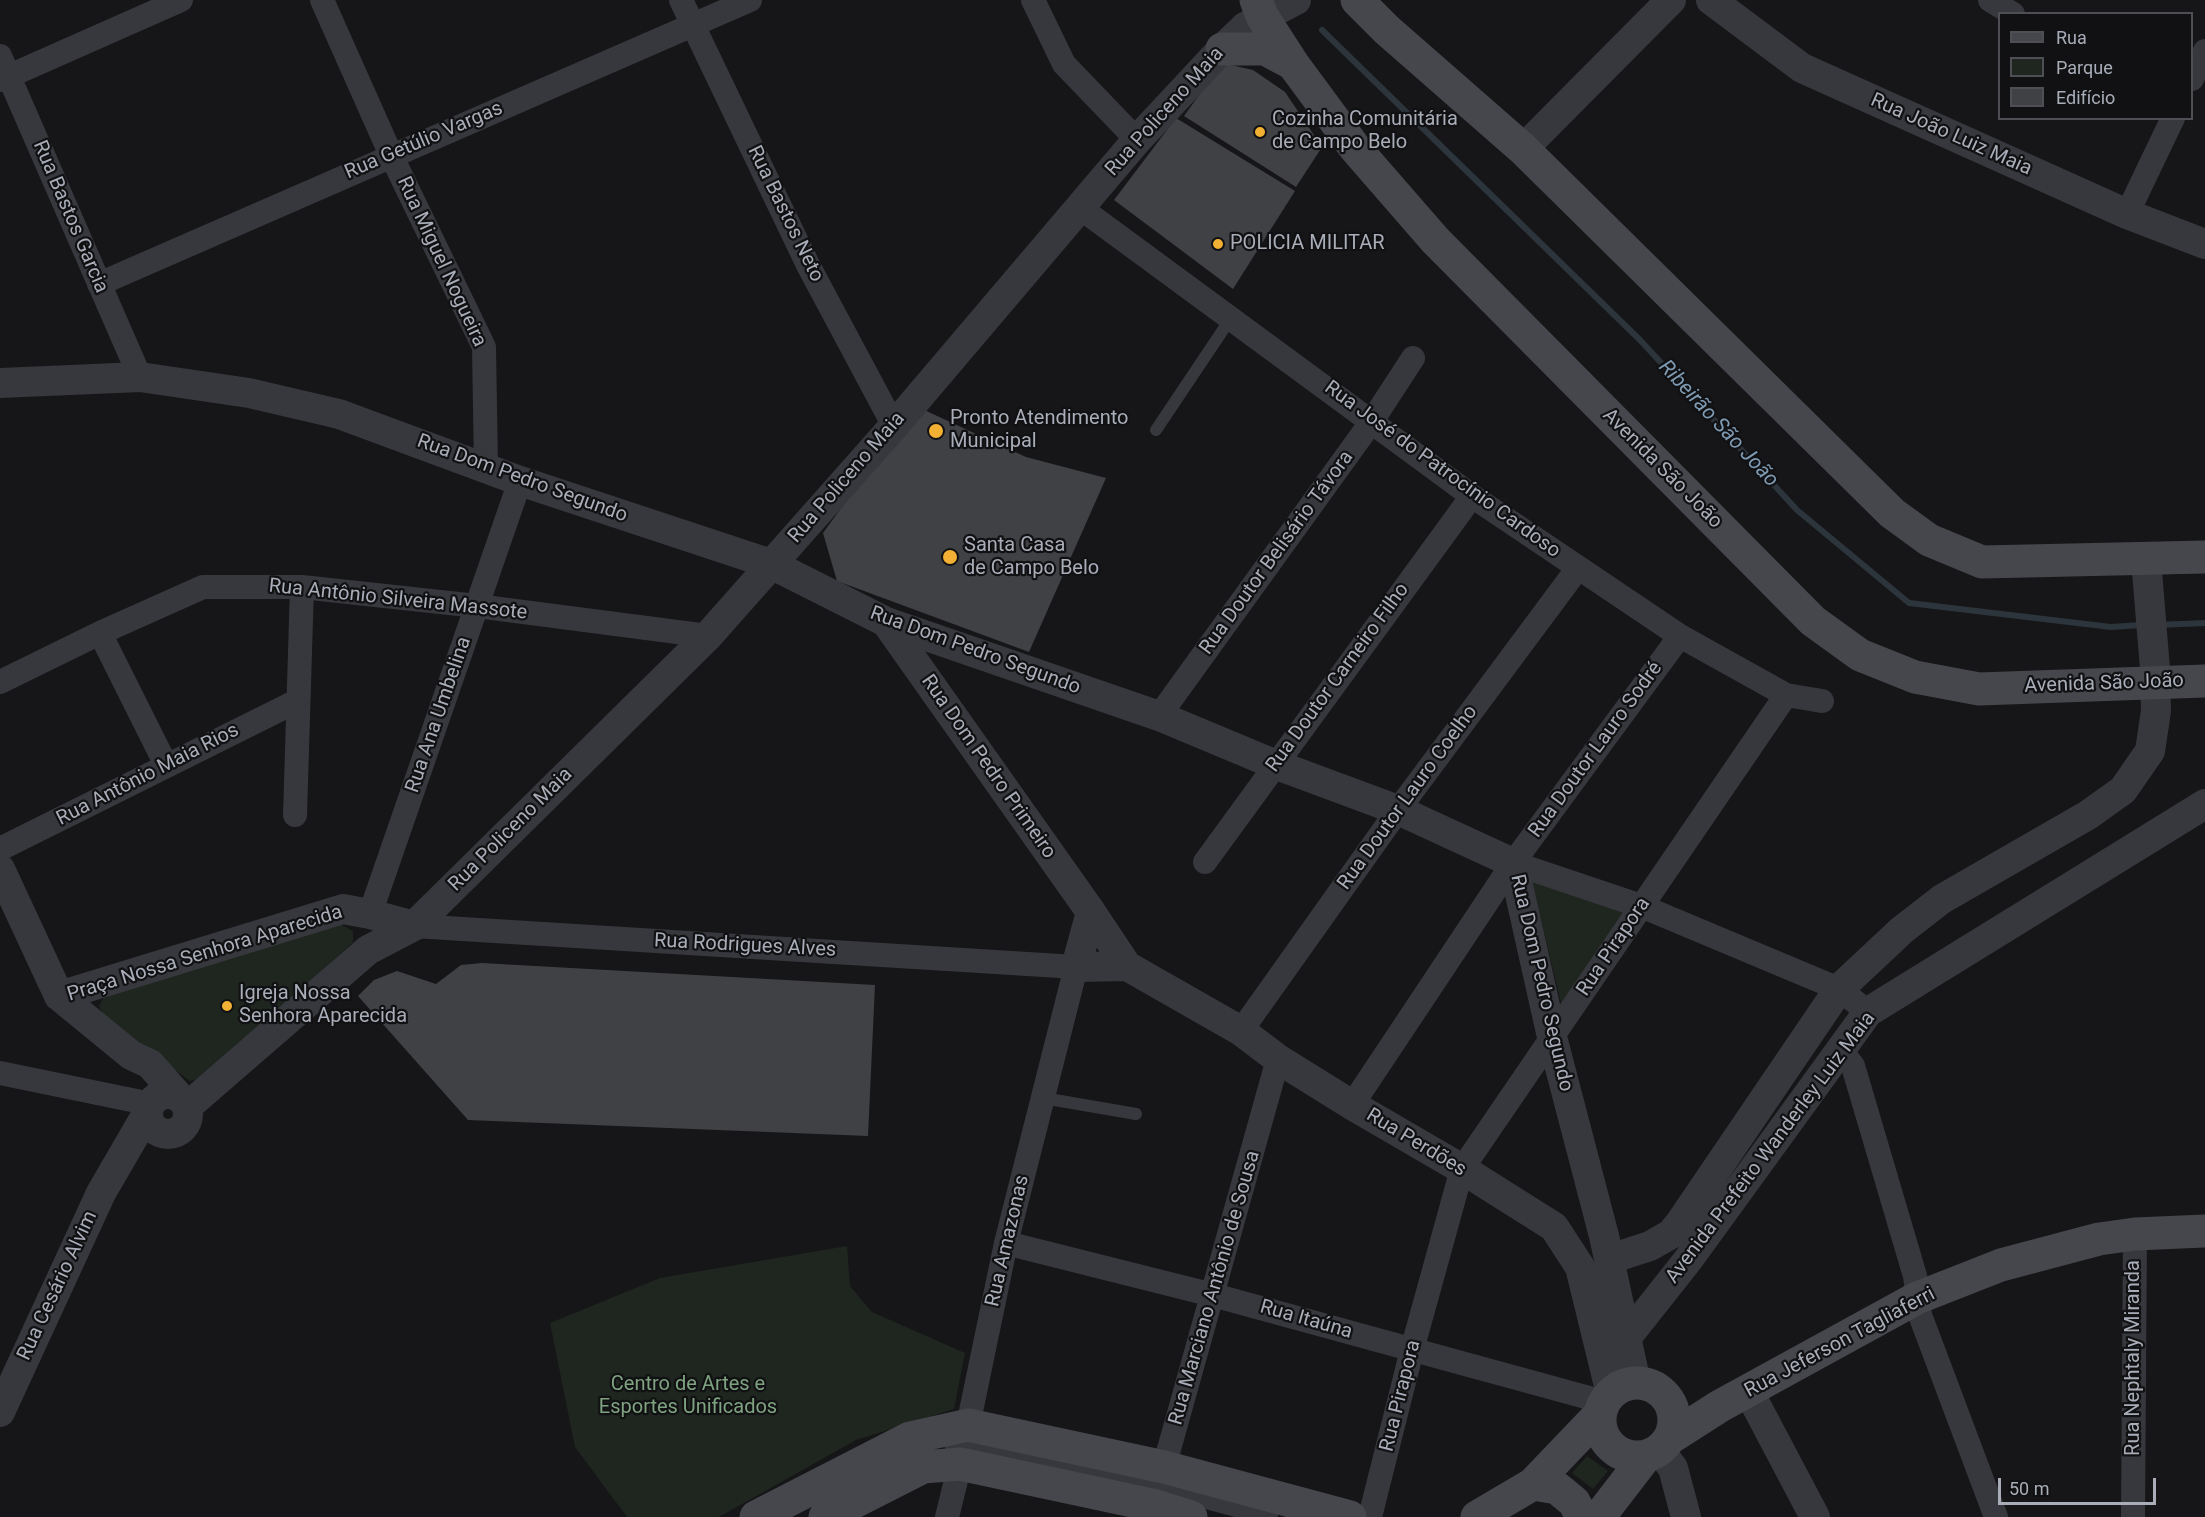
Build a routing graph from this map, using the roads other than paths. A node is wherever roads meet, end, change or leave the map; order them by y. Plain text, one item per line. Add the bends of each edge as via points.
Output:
1 (181, 0) edge
2 (322, 0) edge
3 (681, 0) edge
4 (750, 0) edge
5 (1033, 0) edge
6 (1296, 0) edge
7 (1357, 0) edge
8 (1671, 0) edge
9 (1711, 0) edge
10 (1990, 0) edge
11 (1259, 8) edge
12 (2010, 12) edge
13 (1384, 15) edge
14 (694, 26) junction
15 (1222, 49) junction
16 (2205, 51) edge
17 (1293, 64) junction
18 (3, 71) edge
19 (2193, 77) edge
20 (2172, 120) edge
21 (1137, 140) junction
22 (1523, 148) junction
23 (391, 155) junction
24 (1079, 207) junction
25 (2127, 214) junction
26 (2205, 244) edge
27 (99, 284) junction
28 (1231, 318) junction
29 (1413, 358) dead end
30 (140, 377) junction
31 (0, 383) edge
32 (1372, 421) junction
33 (894, 426) junction
34 (1156, 430) dead end
35 (486, 468) junction
36 (520, 481) junction
37 (1472, 496) junction
38 (2205, 557) edge
39 (771, 564) junction
40 (1578, 568) junction
41 (2148, 571) junction
42 (302, 587) junction
43 (477, 606) junction
44 (886, 622) junction
45 (100, 633) junction
46 (708, 636) junction
47 (1680, 636) junction
48 (947, 643) junction
49 (917, 667) junction
50 (2155, 669) junction
51 (2205, 681) edge
52 (0, 682) edge
53 (1786, 696) junction
54 (1822, 700) dead end
55 (297, 701) junction
56 (1159, 716) junction
57 (1275, 764) junction
58 (166, 765) junction
59 (2205, 804) edge
60 (1398, 810) junction
61 (295, 815) dead end
62 (0, 849) edge
63 (1205, 862) dead end
64 (1513, 863) junction
65 (0, 869) edge
66 (1641, 906) junction
67 (1091, 912) junction
68 (370, 914) junction
69 (414, 926) junction
70 (368, 950) junction
71 (1127, 966) junction
72 (1076, 967) junction
73 (1839, 989) junction
74 (58, 996) junction
75 (1868, 1012) junction
76 (1241, 1031) junction
77 (1552, 1037) junction
78 (1841, 1050) junction
79 (1278, 1059) junction
80 (0, 1073) edge
81 (1043, 1098) junction
82 (1352, 1105) junction
83 (165, 1109) junction
84 (1136, 1114) dead end
85 (1462, 1169) junction
86 (2205, 1231) edge
87 (2135, 1234) junction
88 (1006, 1243) junction
89 (1610, 1259) junction
90 (1213, 1294) junction
91 (1917, 1298) junction
92 (1628, 1337) junction
93 (1412, 1350) junction
94 (1749, 1392) junction
95 (1623, 1397) junction
96 (1720, 1406) junction
97 (0, 1412) edge
98 (964, 1444) junction
99 (1658, 1448) junction
100 (1533, 1484) junction
101 (1158, 1495) edge
102 (949, 1515) edge
103 (756, 1517) edge
104 (784, 1517) edge
105 (825, 1517) edge
106 (1191, 1517) edge
107 (1269, 1517) edge
108 (1350, 1517) edge
109 (1370, 1517) edge
110 (1477, 1517) edge
111 (1582, 1517) edge
112 (1599, 1517) edge
113 (1686, 1517) edge
114 (1815, 1517) edge
115 (1996, 1517) edge
116 (2133, 1517) edge

1 - 18 street
2 - 23 street, Rua Miguel Nogueira
3 - 14 street, Rua Bastos Neto
4 - 14 street, Rua Getúlio Vargas
5 - 21 street via 1064,64
6 - 11 street, Rua Policeno Maia
7 - 13 main road
8 - 22 street
9 - 25 street, Rua João Luiz Maia via 1802,68
10 - 12 street
11 - 15 street, Rua Policeno Maia
11 - 17 main road, Avenida São João
13 - 22 main road
14 - 23 street, Rua Getúlio Vargas
14 - 33 street, Rua Bastos Neto via 808,265
15 - 17 main road via 1265,49
15 - 21 street, Rua Policeno Maia
16 - 19 street
17 - 50 main road, Avenida São João via 1355,148 1436,240 1813,621 1860,655 1916,677 1979,689
18 - 27 street, Rua Bastos Garcia
20 - 25 street
21 - 24 street, Rua Policeno Maia
22 - 41 main road via 1892,513 1929,540 1982,562
23 - 27 street, Rua Getúlio Vargas
23 - 35 street, Rua Miguel Nogueira via 484,347
24 - 28 street, Rua José do Patrocínio Cardoso
24 - 33 street, Rua Policeno Maia
25 - 26 street, Rua João Luiz Maia
27 - 30 street, Rua Bastos Garcia
28 - 32 street, Rua José do Patrocínio Cardoso
28 - 34 lane
29 - 32 street, Rua Doutor Belisário Távora
30 - 31 street, Rua Dom Pedro Segundo
30 - 35 street, Rua Dom Pedro Segundo via 249,393 339,414
32 - 37 street, Rua José do Patrocínio Cardoso
32 - 56 street, Rua Doutor Belisário Távora
33 - 39 street, Rua Policeno Maia
35 - 36 street, Rua Dom Pedro Segundo
36 - 39 street, Rua Dom Pedro Segundo
36 - 43 street, Rua Ana Umbelina
37 - 40 street, Rua José do Patrocínio Cardoso
37 - 57 street, Rua Doutor Carneiro Filho
38 - 41 main road
39 - 44 street, Rua Dom Pedro Segundo
39 - 46 street, Rua Policeno Maia
40 - 47 street, Rua José do Patrocínio Cardoso
40 - 60 street, Rua Doutor Lauro Coelho
41 - 50 street, Avenida Prefeito Wanderley Luiz Maia
42 - 43 street, Rua Antônio Silveira Massote
42 - 45 street, Rua Antônio Silveira Massote via 203,587
42 - 55 street
43 - 46 street, Rua Antônio Silveira Massote
43 - 68 street, Rua Ana Umbelina
44 - 48 street, Rua Dom Pedro Segundo
44 - 49 street, Rua Dom Pedro Primeiro
45 - 52 street, Rua Antônio Silveira Massote
45 - 58 street
46 - 69 street, Rua Policeno Maia
47 - 53 street, Rua José do Patrocínio Cardoso
47 - 64 street, Rua Doutor Lauro Sodré
48 - 49 street via 933,663
48 - 56 street, Rua Dom Pedro Segundo
49 - 67 street, Rua Dom Pedro Primeiro
50 - 51 main road, Avenida São João
50 - 73 street, Avenida Prefeito Wanderley Luiz Maia via 2156,711 2150,751 2123,790 2088,815 1942,899
53 - 54 street, Rua José do Patrocínio Cardoso
53 - 66 street, Rua Pirapora
55 - 58 street, Rua Antônio Maia Rios
55 - 61 street
56 - 57 street, Rua Dom Pedro Segundo
57 - 60 street, Rua Dom Pedro Segundo
57 - 63 street, Rua Doutor Carneiro Filho
58 - 62 street, Rua Antônio Maia Rios
59 - 75 street, Avenida Prefeito Wanderley Luiz Maia
60 - 64 street, Rua Dom Pedro Segundo
60 - 76 street, Rua Doutor Lauro Coelho
64 - 66 street
64 - 77 street, Rua Dom Pedro Segundo
64 - 82 street, Rua Doutor Lauro Sodré
65 - 74 street
66 - 73 street
66 - 77 street, Rua Pirapora
67 - 71 street, Rua Dom Pedro Primeiro
67 - 72 street
68 - 69 street, Praça Nossa Senhora Aparecida
68 - 70 street, Praça Nossa Senhora Aparecida
68 - 74 street, Praça Nossa Senhora Aparecida via 343,909
69 - 70 street
69 - 72 street, Rua Rodrigues Alves
70 - 83 street
71 - 72 street
71 - 76 street, Rua Perdões
72 - 81 street, Rua Amazonas
73 - 75 street
73 - 89 street, Avenida Prefeito Wanderley Luiz Maia via 1671,1234 1650,1246
74 - 83 street, Praça Nossa Senhora Aparecida via 131,1055 150,1065
75 - 78 street, Avenida Prefeito Wanderley Luiz Maia
76 - 79 street, Rua Perdões
77 - 85 street, Rua Pirapora
77 - 89 street, Rua Dom Pedro Segundo
78 - 91 street via 1853,1066 1915,1276
78 - 92 street, Avenida Prefeito Wanderley Luiz Maia
79 - 82 street, Rua Perdões
79 - 90 street, Rua Marciano Antônio de Sousa
80 - 83 street
81 - 84 lane
81 - 88 street, Rua Amazonas
82 - 85 street, Rua Perdões
83 - 97 street, Rua Cesário Alvim via 101,1193
85 - 93 street, Rua Pirapora
85 - 95 street, Rua Perdões via 1554,1227 1580,1267
86 - 87 main road, Rua Jeferson Tagliaferri
87 - 91 main road, Rua Jeferson Tagliaferri via 2099,1239 2001,1265
87 - 116 street, Rua Nephtaly Miranda
88 - 90 street, Rua Itaúna
88 - 98 street, Rua Amazonas
89 - 92 street, Rua Dom Pedro Segundo
90 - 93 street, Rua Itaúna
90 - 101 street, Rua Marciano Antônio de Sousa
91 - 94 main road, Rua Jeferson Tagliaferri
91 - 115 street
92 - 95 street, Rua Dom Pedro Segundo
93 - 95 street, Rua Itaúna
93 - 109 street, Rua Pirapora
94 - 96 main road, Rua Jeferson Tagliaferri
94 - 114 street
95 - 96 main road
95 - 99 main road via 1669,1401 1674,1426
95 - 99 main road via 1602,1432 1611,1448 1634,1457
95 - 100 main road
96 - 99 main road, Rua Jeferson Tagliaferri
98 - 101 main road
98 - 102 street, Rua Amazonas
98 - 103 main road via 910,1438
98 - 104 street via 914,1452
98 - 105 main road
99 - 112 main road
99 - 113 street via 1672,1468
100 - 110 main road
100 - 111 main road via 1557,1488 1574,1502
101 - 106 main road
101 - 107 street
101 - 108 main road

